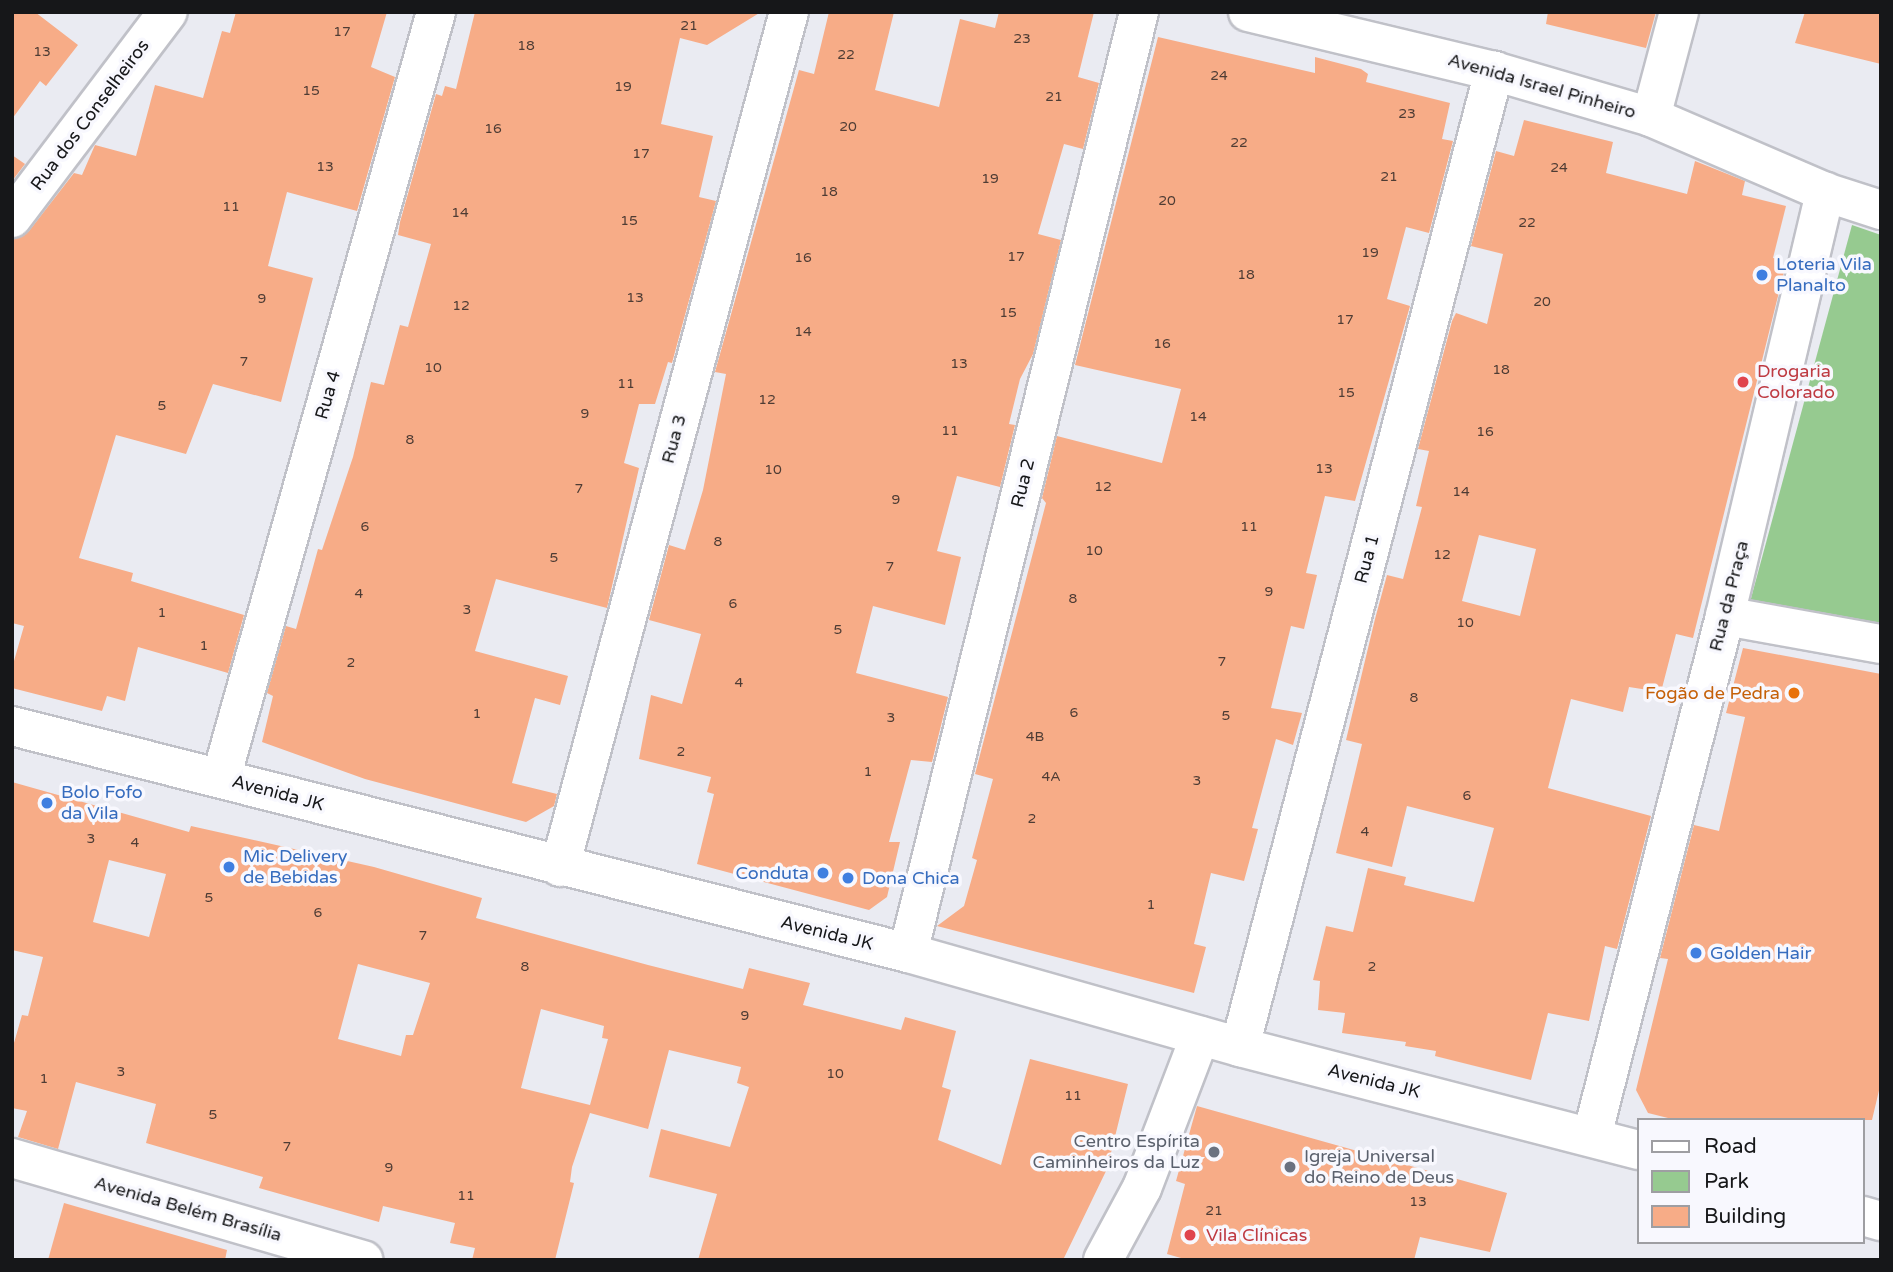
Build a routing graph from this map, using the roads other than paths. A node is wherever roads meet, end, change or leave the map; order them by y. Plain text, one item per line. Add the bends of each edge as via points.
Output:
1 (168, 12) edge
2 (436, 12) edge
3 (789, 12) edge
4 (1139, 12) edge
5 (1248, 12) edge
6 (1679, 12) edge
7 (1494, 71) junction
8 (1651, 117) junction
9 (1825, 192) junction
10 (1881, 210) edge
11 (12, 218) edge
12 (1725, 616) junction
13 (1881, 644) edge
14 (12, 726) edge
15 (221, 778) junction
16 (560, 867) junction
17 (908, 953) junction
18 (1200, 1036) junction
19 (1240, 1047) junction
20 (1592, 1136) junction
21 (1638, 1150) edge
22 (12, 1158) edge
23 (363, 1260) edge
24 (1103, 1260) edge

1 - 11 street, Rua dos Conselheiros
2 - 15 street, Rua 4
3 - 16 street, Rua 3
4 - 17 street, Rua 2
5 - 7 street, Avenida Israel Pinheiro
6 - 8 street
7 - 8 street, Avenida Israel Pinheiro
7 - 19 street, Rua 1
8 - 9 street, Avenida Israel Pinheiro
9 - 10 street
9 - 12 street, Rua da Praça
12 - 13 street
12 - 20 street, Rua da Praça
14 - 15 street, Avenida JK
15 - 16 street, Avenida JK
16 - 17 street, Avenida JK
17 - 18 street, Avenida JK
18 - 19 street, Avenida JK
18 - 24 street via 1142,1188
19 - 20 street, Avenida JK
20 - 21 street, Avenida JK
22 - 23 street, Avenida Belém Brasília

